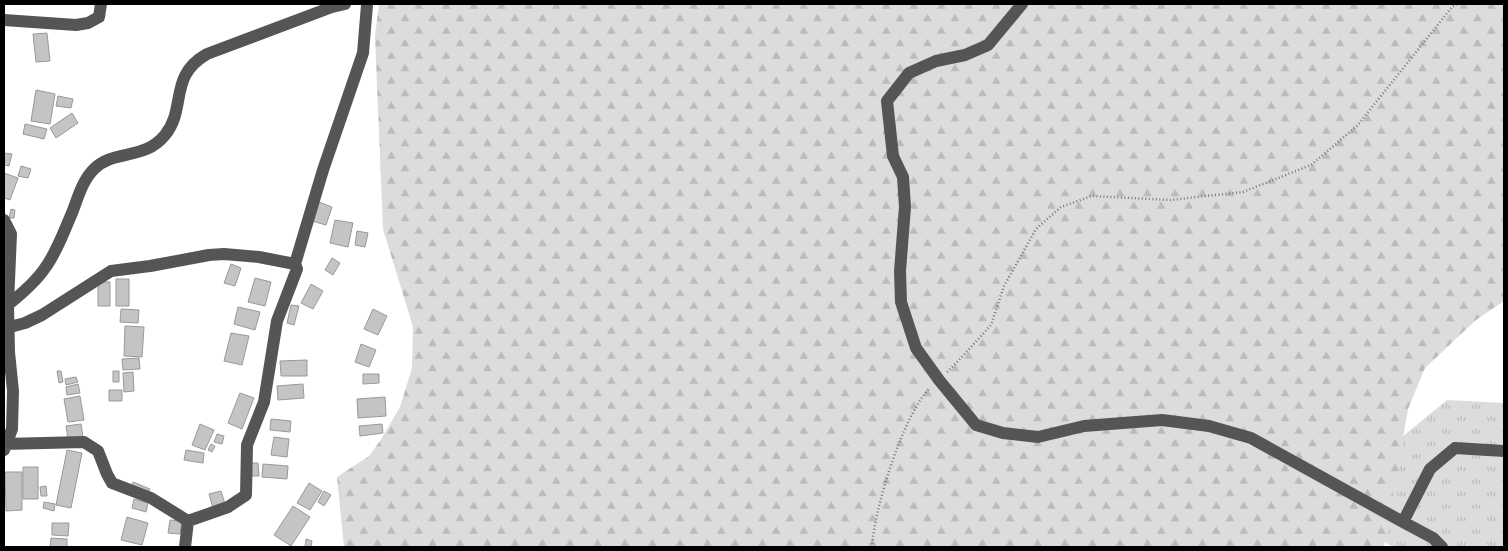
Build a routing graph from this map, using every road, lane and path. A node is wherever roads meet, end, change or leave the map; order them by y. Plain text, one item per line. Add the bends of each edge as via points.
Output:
1 (100, 4) edge
2 (345, 4) edge
3 (352, 4) edge
4 (370, 4) edge
5 (1022, 4) edge
6 (1457, 4) edge
7 (4, 20) edge
8 (4, 220) edge
9 (295, 264) junction
10 (6, 306) edge
11 (10, 327) junction
12 (939, 380) junction
13 (5, 446) edge
14 (1504, 451) edge
15 (188, 521) junction
16 (1403, 522) junction
17 (185, 547) edge
18 (872, 547) edge
19 (1442, 547) edge

1 - 7 street via 99,17 76,25
2 - 10 street via 332,6 208,54 192,65 180,88 174,117 164,136 142,152 111,159 94,170 83,186 46,267
3 - 4 street
4 - 9 street via 363,53
5 - 12 street via 988,45 909,73 887,101 893,156 903,177 902,302 916,348
6 - 12 path via 1426,37 1357,126 1311,165 1243,192 1170,200 1092,196 1060,207 1036,229 1004,286 991,324
8 - 10 street via 11,234
9 - 11 street via 224,254 112,271 42,315
9 - 15 street via 298,268 277,321 264,402 247,445 246,495 228,507
10 - 11 street
11 - 13 street via 12,429
12 - 16 street via 976,425 1003,433 1038,437 1084,426 1162,420 1208,426 1251,438
12 - 18 path via 910,415 892,462
13 - 15 street via 84,442 98,451 112,483 151,498
14 - 16 street via 1454,448 1430,469
15 - 17 street
16 - 19 street via 1433,538

